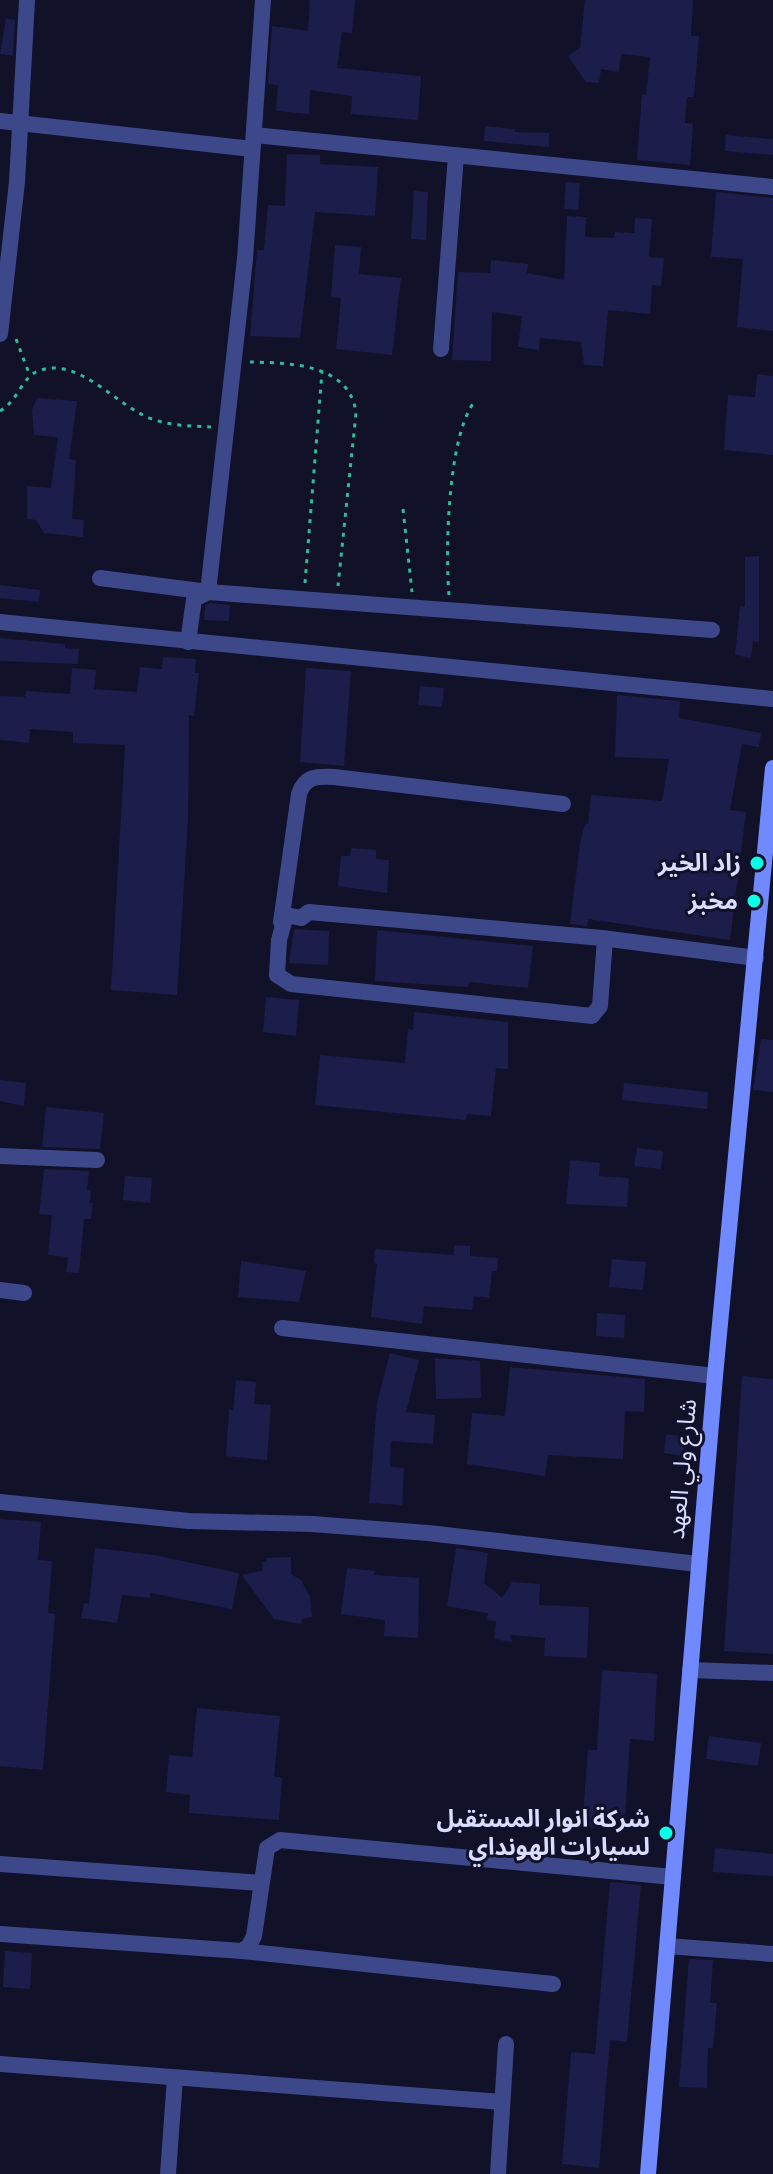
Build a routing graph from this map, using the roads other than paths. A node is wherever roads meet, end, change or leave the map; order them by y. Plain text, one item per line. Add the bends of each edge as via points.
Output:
1 (27, 0) edge
2 (263, 0) edge
3 (0, 121) edge
4 (20, 123) junction
5 (253, 142) junction
6 (456, 156) junction
7 (773, 187) edge
8 (1, 327) edge
9 (0, 334) edge
10 (441, 349) dead end
11 (100, 578) dead end
12 (208, 592) junction
13 (0, 622) edge
14 (712, 630) dead end
15 (188, 642) junction
16 (773, 699) edge
17 (773, 768) edge
18 (563, 804) dead end
19 (605, 939) junction
20 (279, 940) junction
21 (756, 958) junction
22 (0, 1156) edge
23 (97, 1160) dead end
24 (0, 1290) edge
25 (24, 1293) dead end
26 (282, 1328) dead end
27 (715, 1376) junction
28 (0, 1502) edge
29 (698, 1564) junction
30 (690, 1670) junction
31 (773, 1673) edge
32 (0, 1864) edge
33 (673, 1877) junction
34 (261, 1883) junction
35 (0, 1934) edge
36 (667, 1946) junction
37 (242, 1951) junction
38 (773, 1954) edge
39 (553, 1984) dead end
40 (506, 2044) dead end
41 (0, 2064) edge
42 (175, 2078) junction
43 (502, 2102) junction
44 (168, 2174) edge
45 (498, 2174) edge
46 (648, 2174) edge

1 - 4 street
2 - 5 street
3 - 4 street
4 - 5 street
4 - 8 street
5 - 6 street
5 - 12 street
6 - 7 street
6 - 10 street
8 - 9 street
11 - 12 street
12 - 14 street
12 - 15 street via 194,599
13 - 15 street
15 - 16 street
17 - 21 main road, شارع ولي العهد
18 - 20 street via 334,777 310,779 299,794
19 - 20 street via 309,912 301,918 286,915
19 - 20 street via 600,1006 592,1016 291,984 277,975
19 - 21 street
21 - 27 main road, شارع ولي العهد
22 - 23 street
24 - 25 street
26 - 27 street
27 - 29 main road, شارع ولي العهد
28 - 29 street via 189,1521 428,1533
29 - 30 main road, شارع ولي العهد
30 - 31 street
30 - 33 main road, شارع ولي العهد
32 - 34 street
33 - 34 street via 280,1840 267,1848
33 - 36 main road, شارع ولي العهد
34 - 37 street via 253,1941
35 - 37 street
36 - 38 street
36 - 46 main road, شارع ولي العهد
37 - 39 street
40 - 43 street
41 - 42 street
42 - 43 street
42 - 44 street
43 - 45 street

